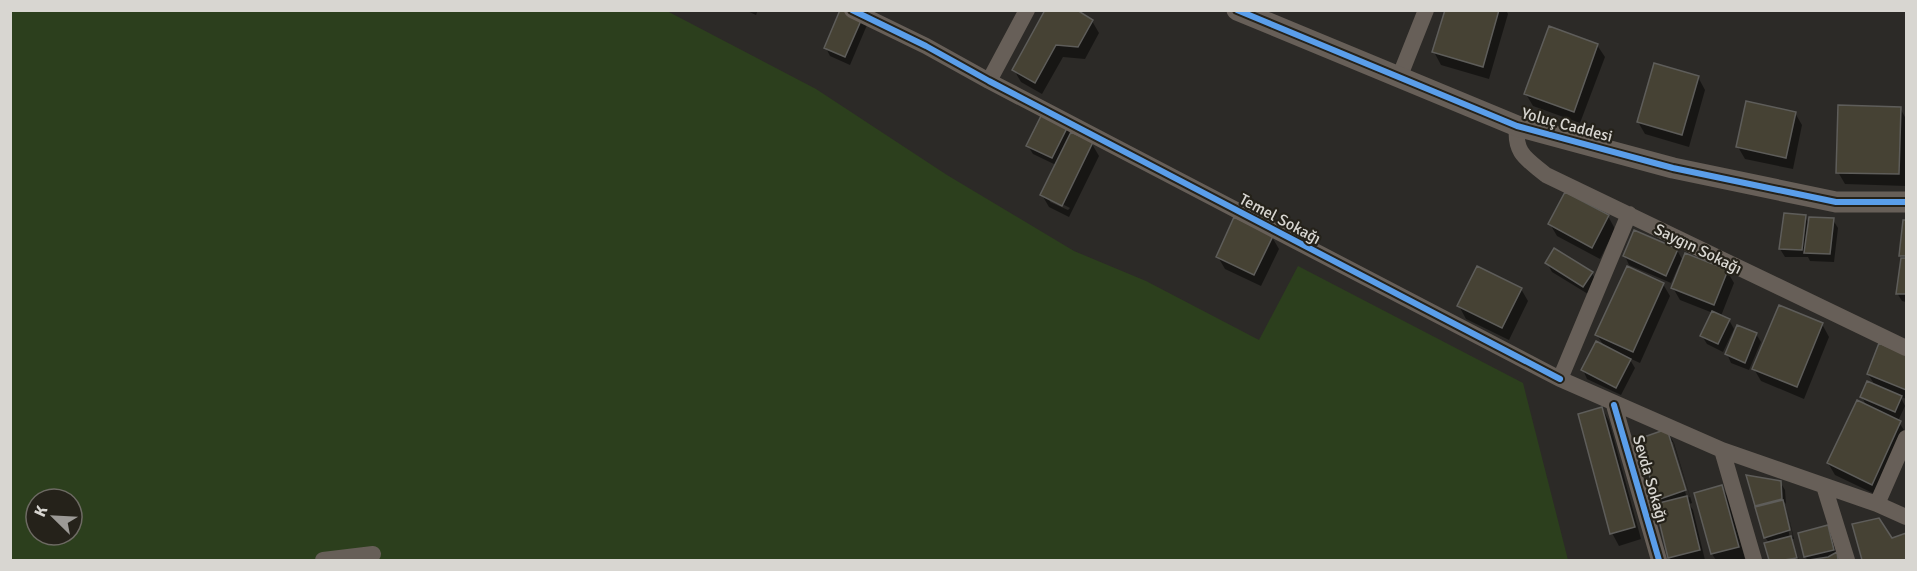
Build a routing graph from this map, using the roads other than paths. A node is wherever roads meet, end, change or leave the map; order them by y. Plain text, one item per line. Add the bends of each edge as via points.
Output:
1 (852, 10) edge
2 (1027, 10) edge
3 (1237, 10) edge
4 (1426, 10) edge
5 (1399, 78) junction
6 (989, 81) junction
7 (1517, 126) junction
8 (1906, 202) edge
9 (1629, 214) junction
10 (1906, 348) edge
11 (1560, 379) junction
12 (1614, 405) junction
13 (1906, 438) edge
14 (1722, 450) junction
15 (1824, 486) junction
16 (1876, 504) junction
17 (1906, 517) edge
18 (374, 554) dead end
19 (323, 561) edge
20 (1659, 561) edge
21 (1754, 561) edge
22 (1847, 561) edge

1 - 6 street, Temel Sokağı
2 - 6 street
3 - 5 street, Yoluç Caddesi
4 - 5 street
5 - 7 street, Yoluç Caddesi
6 - 11 street, Temel Sokağı
7 - 8 street, Yoluç Caddesi via 1673,168 1836,202
7 - 9 street, Saygın Sokağı via 1520,152 1546,175
9 - 10 street, Saygın Sokağı
9 - 11 street
11 - 12 street, Temel Sokağı
12 - 14 street, Temel Sokağı
12 - 20 street, Sevda Sokağı
13 - 16 street
14 - 15 street, Temel Sokağı
14 - 21 street
15 - 16 street, Temel Sokağı
15 - 22 street
16 - 17 street, Temel Sokağı
18 - 19 street

